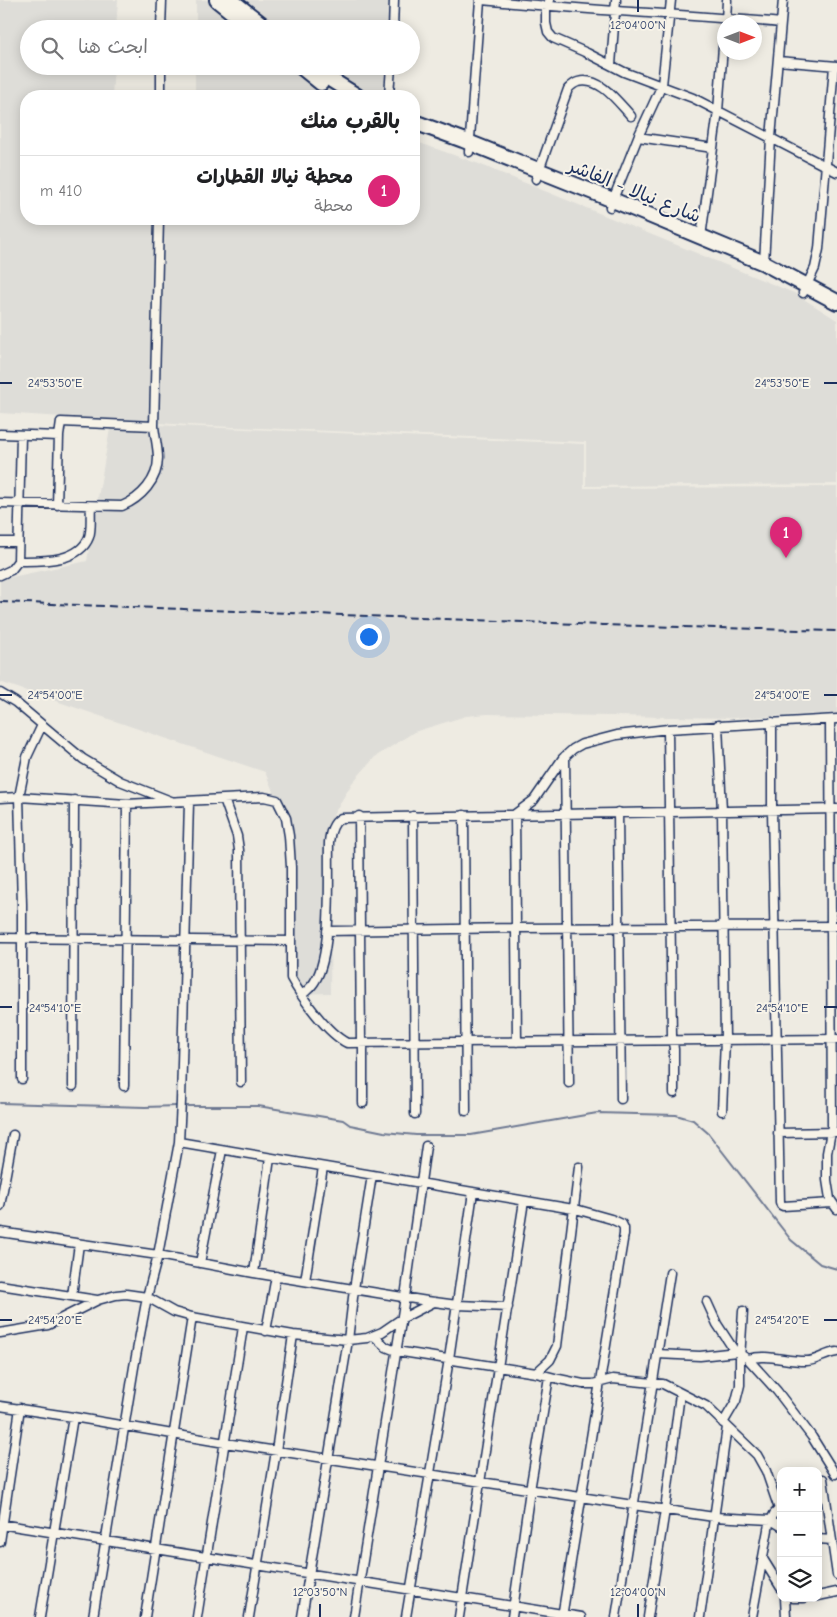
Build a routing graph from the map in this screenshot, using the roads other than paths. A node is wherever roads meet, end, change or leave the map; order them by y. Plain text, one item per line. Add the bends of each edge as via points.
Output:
1 (162, 0) edge
2 (217, 0) edge
3 (394, 0) edge
4 (481, 0) edge
5 (616, 0) edge
6 (671, 0) edge
7 (727, 0) edge
8 (783, 0) edge
9 (502, 1) edge
10 (548, 3) edge
11 (234, 6) edge
12 (615, 11) junction
13 (669, 14) junction
14 (726, 15) edge
15 (717, 19) edge
16 (162, 20) edge
17 (246, 20) edge
18 (255, 20) edge
19 (393, 20) edge
20 (762, 22) edge
21 (781, 23) junction
22 (722, 60) edge
23 (778, 61) junction
24 (611, 65) junction
25 (836, 66) edge
26 (161, 75) edge
27 (320, 75) edge
28 (323, 75) edge
29 (390, 75) edge
30 (662, 85) junction
31 (161, 90) edge
32 (334, 90) edge
33 (348, 90) edge
34 (389, 90) edge
35 (718, 110) junction
36 (631, 116) dead end
37 (420, 125) edge
38 (420, 133) edge
39 (638, 137) junction
40 (771, 138) junction
41 (469, 147) junction
42 (713, 148) junction
43 (827, 167) junction
44 (837, 172) edge
45 (538, 175) junction
46 (611, 204) junction
47 (159, 225) edge
48 (701, 237) junction
49 (764, 264) junction
50 (805, 289) junction
51 (837, 302) edge
52 (837, 312) edge
53 (154, 426) junction
54 (0, 434) edge
55 (21, 435) junction
56 (59, 436) junction
57 (0, 503) edge
58 (19, 504) junction
59 (57, 505) junction
60 (91, 506) junction
61 (0, 542) edge
62 (18, 542) junction
63 (18, 561) junction
64 (0, 575) edge
65 (0, 693) edge
66 (833, 719) edge
67 (772, 722) junction
68 (42, 726) junction
69 (718, 726) junction
70 (668, 729) junction
71 (566, 756) junction
72 (19, 796) junction
73 (0, 798) edge
74 (224, 799) junction
75 (74, 800) junction
76 (176, 802) junction
77 (189, 802) junction
78 (127, 804) junction
79 (834, 809) edge
80 (772, 810) junction
81 (722, 811) junction
82 (618, 812) junction
83 (669, 812) junction
84 (566, 813) junction
85 (515, 814) junction
86 (464, 815) junction
87 (359, 816) junction
88 (413, 816) junction
89 (723, 926) junction
90 (774, 926) junction
91 (834, 926) edge
92 (620, 927) junction
93 (671, 927) junction
94 (465, 928) junction
95 (516, 928) junction
96 (567, 928) junction
97 (413, 929) junction
98 (327, 931) junction
99 (360, 931) junction
100 (0, 938) edge
101 (22, 938) junction
102 (74, 938) junction
103 (126, 939) junction
104 (184, 940) junction
105 (240, 941) junction
106 (291, 941) junction
107 (302, 995) junction
108 (776, 1039) junction
109 (834, 1039) edge
110 (673, 1040) junction
111 (724, 1040) junction
112 (568, 1041) junction
113 (621, 1041) junction
114 (466, 1042) junction
115 (517, 1042) junction
116 (362, 1043) junction
117 (413, 1043) junction
118 (22, 1079) dead end
119 (241, 1082) dead end
120 (569, 1083) dead end
121 (73, 1086) dead end
122 (124, 1086) dead end
123 (674, 1093) dead end
124 (621, 1099) dead end
125 (363, 1103) dead end
126 (466, 1110) dead end
127 (722, 1111) dead end
128 (415, 1114) dead end
129 (834, 1132) edge
130 (778, 1133) junction
131 (13, 1135) dead end
132 (179, 1142) junction
133 (426, 1146) dead end
134 (222, 1150) junction
135 (270, 1158) junction
136 (323, 1167) junction
137 (579, 1167) dead end
138 (372, 1175) junction
139 (421, 1184) junction
140 (473, 1192) junction
141 (524, 1201) junction
142 (832, 1202) junction
143 (0, 1206) edge
144 (573, 1209) junction
145 (837, 1209) edge
146 (0, 1232) edge
147 (79, 1244) junction
148 (158, 1255) junction
149 (200, 1263) junction
150 (254, 1273) junction
151 (670, 1273) dead end
152 (276, 1276) junction
153 (305, 1281) junction
154 (0, 1285) edge
155 (354, 1289) junction
156 (72, 1296) junction
157 (147, 1297) junction
158 (405, 1297) junction
159 (98, 1300) junction
160 (434, 1302) junction
161 (707, 1302) dead end
162 (457, 1305) junction
163 (508, 1307) junction
164 (743, 1311) dead end
165 (192, 1317) junction
166 (401, 1319) junction
167 (243, 1327) junction
168 (266, 1331) junction
169 (0, 1332) edge
170 (293, 1335) junction
171 (374, 1336) junction
172 (348, 1340) junction
173 (396, 1351) junction
174 (837, 1352) edge
175 (738, 1353) junction
176 (657, 1354) junction
177 (449, 1359) junction
178 (748, 1359) junction
179 (499, 1366) junction
180 (536, 1373) junction
181 (550, 1377) junction
182 (653, 1382) junction
183 (599, 1383) junction
184 (680, 1394) junction
185 (0, 1406) edge
186 (20, 1408) junction
187 (73, 1417) junction
188 (725, 1425) junction
189 (124, 1426) junction
190 (174, 1435) junction
191 (224, 1443) junction
192 (276, 1451) junction
193 (328, 1458) junction
194 (377, 1466) junction
195 (429, 1474) junction
196 (836, 1474) edge
197 (822, 1480) edge
198 (481, 1482) junction
199 (822, 1485) edge
200 (530, 1490) junction
201 (582, 1497) junction
202 (777, 1500) edge
203 (633, 1505) junction
204 (665, 1510) junction
205 (777, 1512) edge
206 (714, 1517) junction
207 (771, 1520) junction
208 (1, 1524) edge
209 (777, 1524) edge
210 (54, 1532) junction
211 (822, 1539) edge
212 (832, 1540) junction
213 (106, 1541) junction
214 (0, 1542) edge
215 (155, 1548) junction
216 (207, 1557) junction
217 (763, 1559) junction
218 (258, 1565) junction
219 (309, 1573) junction
220 (837, 1575) edge
221 (359, 1582) junction
222 (777, 1582) edge
223 (411, 1590) junction
224 (837, 1592) edge
225 (822, 1595) edge
226 (462, 1598) junction
227 (785, 1602) edge
228 (514, 1606) junction
229 (562, 1616) edge
230 (40, 1617) edge
231 (93, 1617) edge
232 (145, 1617) edge
233 (197, 1617) edge
234 (249, 1617) edge
235 (302, 1617) edge
236 (354, 1617) edge
237 (406, 1617) edge
238 (459, 1617) edge
239 (512, 1617) edge
240 (582, 1617) edge
241 (616, 1617) edge
242 (648, 1617) edge
243 (700, 1617) edge
244 (752, 1617) edge
245 (786, 1617) edge

1 - 16 street
2 - 11 highway
3 - 19 street
4 - 9 street
4 - 41 street
5 - 12 street
6 - 13 street
7 - 14 street
8 - 21 street
9 - 10 street
10 - 12 street
10 - 24 street via 548,32 553,38
11 - 17 highway
11 - 18 highway
12 - 13 street
12 - 24 street
13 - 15 street
13 - 30 street
20 - 21 street
21 - 23 street
22 - 35 street
23 - 25 street
23 - 40 street
24 - 30 street
25 - 43 street
26 - 31 street
27 - 32 highway
28 - 33 highway
29 - 34 street
30 - 35 street
30 - 39 street
35 - 40 street
35 - 42 street
36 - 45 street via 600,86 577,82 568,89
37 - 41 highway, شارع نيالا - الفاشر
38 - 41 highway, شارع نيالا - الفاشر
39 - 42 street
39 - 46 street
40 - 43 street
40 - 49 street
41 - 45 highway, شارع نيالا - الفاشر
42 - 48 street
43 - 44 street
43 - 50 street via 819,249 815,268
45 - 46 highway, شارع نيالا - الفاشر
46 - 48 highway, شارع نيالا - الفاشر
46 - 50 highway, شارع نيالا - الفاشر
47 - 53 street
48 - 49 highway, شارع نيالا - الفاشر
49 - 50 highway, شارع نيالا - الفاشر
50 - 51 highway, شارع نيالا - الفاشر
50 - 52 highway, شارع نيالا - الفاشر
53 - 56 street via 61,422
53 - 60 street via 158,458 148,488 122,506
54 - 55 street
55 - 56 street
55 - 58 street
56 - 59 street
57 - 58 street
58 - 59 street
58 - 62 street
59 - 60 street
60 - 63 street via 90,535 85,545 58,560
61 - 62 street
62 - 63 street
63 - 64 street via 11,570
65 - 68 street
66 - 67 street
66 - 79 street
67 - 69 street
67 - 80 street
68 - 72 street via 28,757
68 - 76 street via 104,772
69 - 70 street
69 - 81 street
70 - 71 street via 582,744
70 - 83 street
71 - 84 street
71 - 85 street via 534,800
72 - 73 street
72 - 75 street
72 - 101 street
74 - 77 street
74 - 105 street via 238,844
74 - 106 street via 270,797 277,800 283,810 290,843
75 - 78 street
75 - 102 street
76 - 77 street
76 - 78 street
77 - 104 street
78 - 103 street
79 - 80 street
79 - 91 street
80 - 81 street
80 - 90 street
81 - 83 street
81 - 89 street
82 - 83 street
82 - 84 street
82 - 92 street
83 - 93 street
84 - 85 street
84 - 96 street
85 - 86 street
85 - 95 street
86 - 88 street
86 - 94 street
87 - 88 street
87 - 98 street via 339,819 330,835
87 - 99 street
88 - 97 street
89 - 90 street
89 - 93 street
89 - 111 street
90 - 91 street
90 - 108 street
91 - 109 street
92 - 93 street
92 - 96 street
92 - 113 street
93 - 110 street
94 - 95 street
94 - 97 street
94 - 114 street
95 - 96 street
95 - 115 street
96 - 112 street
97 - 99 street
97 - 117 street
98 - 99 street
98 - 107 street via 319,974
99 - 116 street
100 - 101 street
101 - 102 street
101 - 118 street
102 - 103 street
102 - 121 street
103 - 104 street
103 - 122 street
104 - 105 street
104 - 132 street
105 - 106 street
105 - 119 street
106 - 107 street via 291,978
107 - 116 street via 339,1038 347,1043
108 - 109 street
108 - 111 street
108 - 130 street
109 - 129 street
110 - 111 street
110 - 113 street
110 - 123 street
111 - 127 street
112 - 113 street
112 - 115 street
112 - 120 street
113 - 124 street
114 - 115 street
114 - 117 street
114 - 126 street
116 - 117 street
116 - 125 street
117 - 128 street
129 - 130 street
129 - 142 street via 827,1153 828,1194
130 - 142 street via 781,1205
131 - 143 street
132 - 134 street
132 - 148 street
133 - 139 street
134 - 135 street
134 - 149 street
135 - 136 street
135 - 150 street
136 - 138 street
136 - 153 street
137 - 144 street
138 - 139 street
138 - 155 street
139 - 140 street
139 - 158 street
140 - 141 street
140 - 162 street
141 - 144 street
141 - 163 street
142 - 145 street
144 - 180 street via 557,1346 550,1360
144 - 183 street via 620,1222 624,1228
146 - 147 street
147 - 148 street
147 - 156 street
148 - 149 street
148 - 157 street
149 - 150 street
150 - 152 street
151 - 176 street
152 - 153 street
152 - 168 street
153 - 155 street
154 - 156 street
155 - 158 street
155 - 172 street
156 - 159 street
157 - 159 street via 116,1294
157 - 165 street via 174,1312
157 - 189 street
158 - 160 street
158 - 166 street
159 - 169 street via 48,1325
160 - 162 street
160 - 166 street
161 - 175 street via 717,1324
162 - 163 street
162 - 177 street
163 - 179 street
164 - 175 street
165 - 167 street
165 - 190 street
166 - 171 street
166 - 173 street
167 - 168 street
167 - 191 street
168 - 170 street
170 - 172 street
170 - 192 street
171 - 172 street
171 - 173 street
172 - 193 street
173 - 177 street
173 - 194 street
174 - 178 street via 808,1361 762,1356
175 - 176 street via 700,1356
175 - 178 street
175 - 188 street via 739,1389
176 - 182 street
177 - 179 street
177 - 195 street
178 - 196 street via 804,1426
179 - 180 street
179 - 198 street
180 - 181 street
181 - 183 street via 583,1384
181 - 200 street
182 - 183 street via 613,1379
182 - 184 street
182 - 203 street
183 - 201 street
184 - 188 street via 706,1406
184 - 204 street
185 - 186 street
186 - 187 street
186 - 208 street
187 - 189 street
187 - 210 street
188 - 202 street via 758,1455
188 - 206 street
189 - 190 street
189 - 213 street
190 - 191 street
190 - 215 street
191 - 192 street
191 - 216 street
192 - 193 street
192 - 218 street
193 - 194 street
193 - 219 street
194 - 195 street
194 - 221 street
195 - 198 street
195 - 223 street
196 - 197 street
198 - 200 street
198 - 226 street
199 - 212 street
200 - 201 street
200 - 228 street
201 - 203 street
201 - 229 street
203 - 204 street
203 - 241 street
204 - 206 street
204 - 242 street
205 - 207 street
206 - 207 street
206 - 243 street
207 - 209 street
207 - 217 street
208 - 210 street
208 - 214 street
210 - 213 street
210 - 230 street
211 - 212 street
212 - 220 street
213 - 215 street
213 - 231 street
215 - 216 street
215 - 232 street
216 - 218 street
216 - 233 street
217 - 222 street
217 - 244 street
218 - 219 street
218 - 234 street
219 - 221 street
219 - 235 street
221 - 223 street
221 - 236 street
223 - 226 street
223 - 237 street
224 - 225 street
226 - 228 street
226 - 238 street
227 - 245 street
228 - 229 street
228 - 239 street
229 - 240 street

